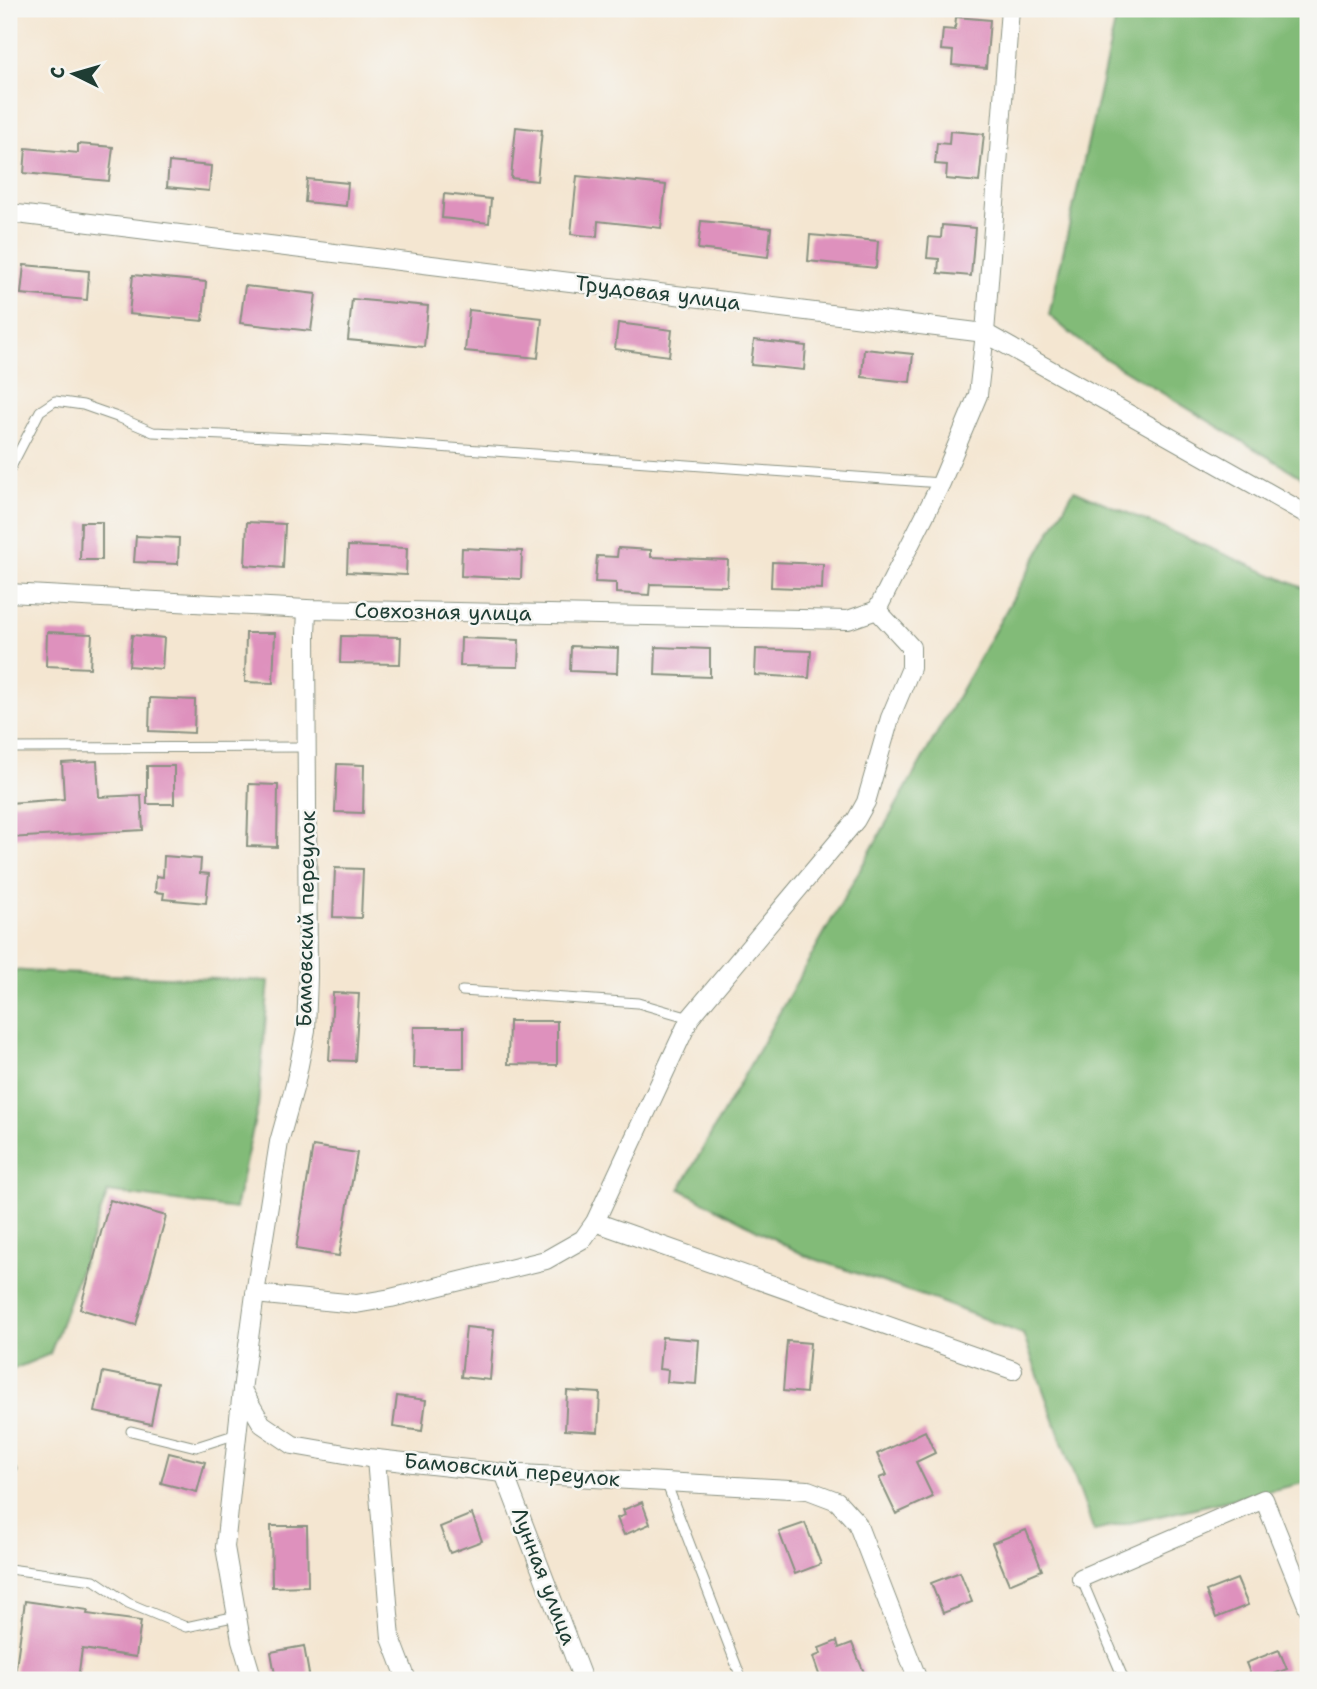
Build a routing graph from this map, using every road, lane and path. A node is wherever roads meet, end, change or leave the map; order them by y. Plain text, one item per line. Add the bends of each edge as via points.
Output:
1 (1010, 9) edge
2 (9, 213) edge
3 (985, 332) junction
4 (9, 471) edge
5 (941, 483) junction
6 (1308, 514) edge
7 (9, 593) edge
8 (307, 610) junction
9 (877, 610) junction
10 (306, 747) junction
11 (9, 748) edge
12 (462, 991) dead end
13 (690, 1018) junction
14 (595, 1222) junction
15 (255, 1294) junction
16 (1013, 1370) dead end
17 (242, 1390) junction
18 (131, 1431) dead end
19 (237, 1434) junction
20 (376, 1459) junction
21 (504, 1473) junction
22 (666, 1482) junction
23 (9, 1569) edge
24 (1081, 1578) joint
25 (1308, 1608) edge
26 (237, 1616) junction
27 (253, 1680) edge
28 (407, 1680) edge
29 (583, 1680) edge
30 (742, 1680) edge
31 (918, 1680) edge
32 (1124, 1680) edge

1 - 3 street
2 - 3 street, Трудовая улица
3 - 5 street via 978,395
3 - 6 street
4 - 5 lane via 40,411 55,401 83,405 153,432 353,441
5 - 9 street
7 - 8 street, Совхозная улица
8 - 9 street, Совхозная улица via 848,620
8 - 10 street, Бамовский переулок
9 - 13 street via 911,647 911,668 890,718 866,802 856,820
10 - 11 lane
10 - 15 street, Бамовский переулок via 306,1030 279,1142
12 - 13 lane via 638,1003
13 - 14 street
14 - 15 street via 583,1239 547,1260 391,1298 356,1304
14 - 16 street
15 - 17 street, Бамовский переулок
17 - 19 street, Бамовский переулок
17 - 20 street, Бамовский переулок via 262,1424 293,1445
18 - 19 lane via 196,1447
19 - 26 street, Бамовский переулок via 225,1548
20 - 21 street, Бамовский переулок
20 - 28 street via 391,1638
21 - 22 street, Бамовский переулок
21 - 29 street, Лунная улица
22 - 30 lane
22 - 31 street, Бамовский переулок via 808,1490 837,1501 857,1523
23 - 26 lane via 94,1580 128,1603 186,1627
24 - 25 street via 1264,1499
24 - 32 lane
26 - 27 street, Бамовский переулок

